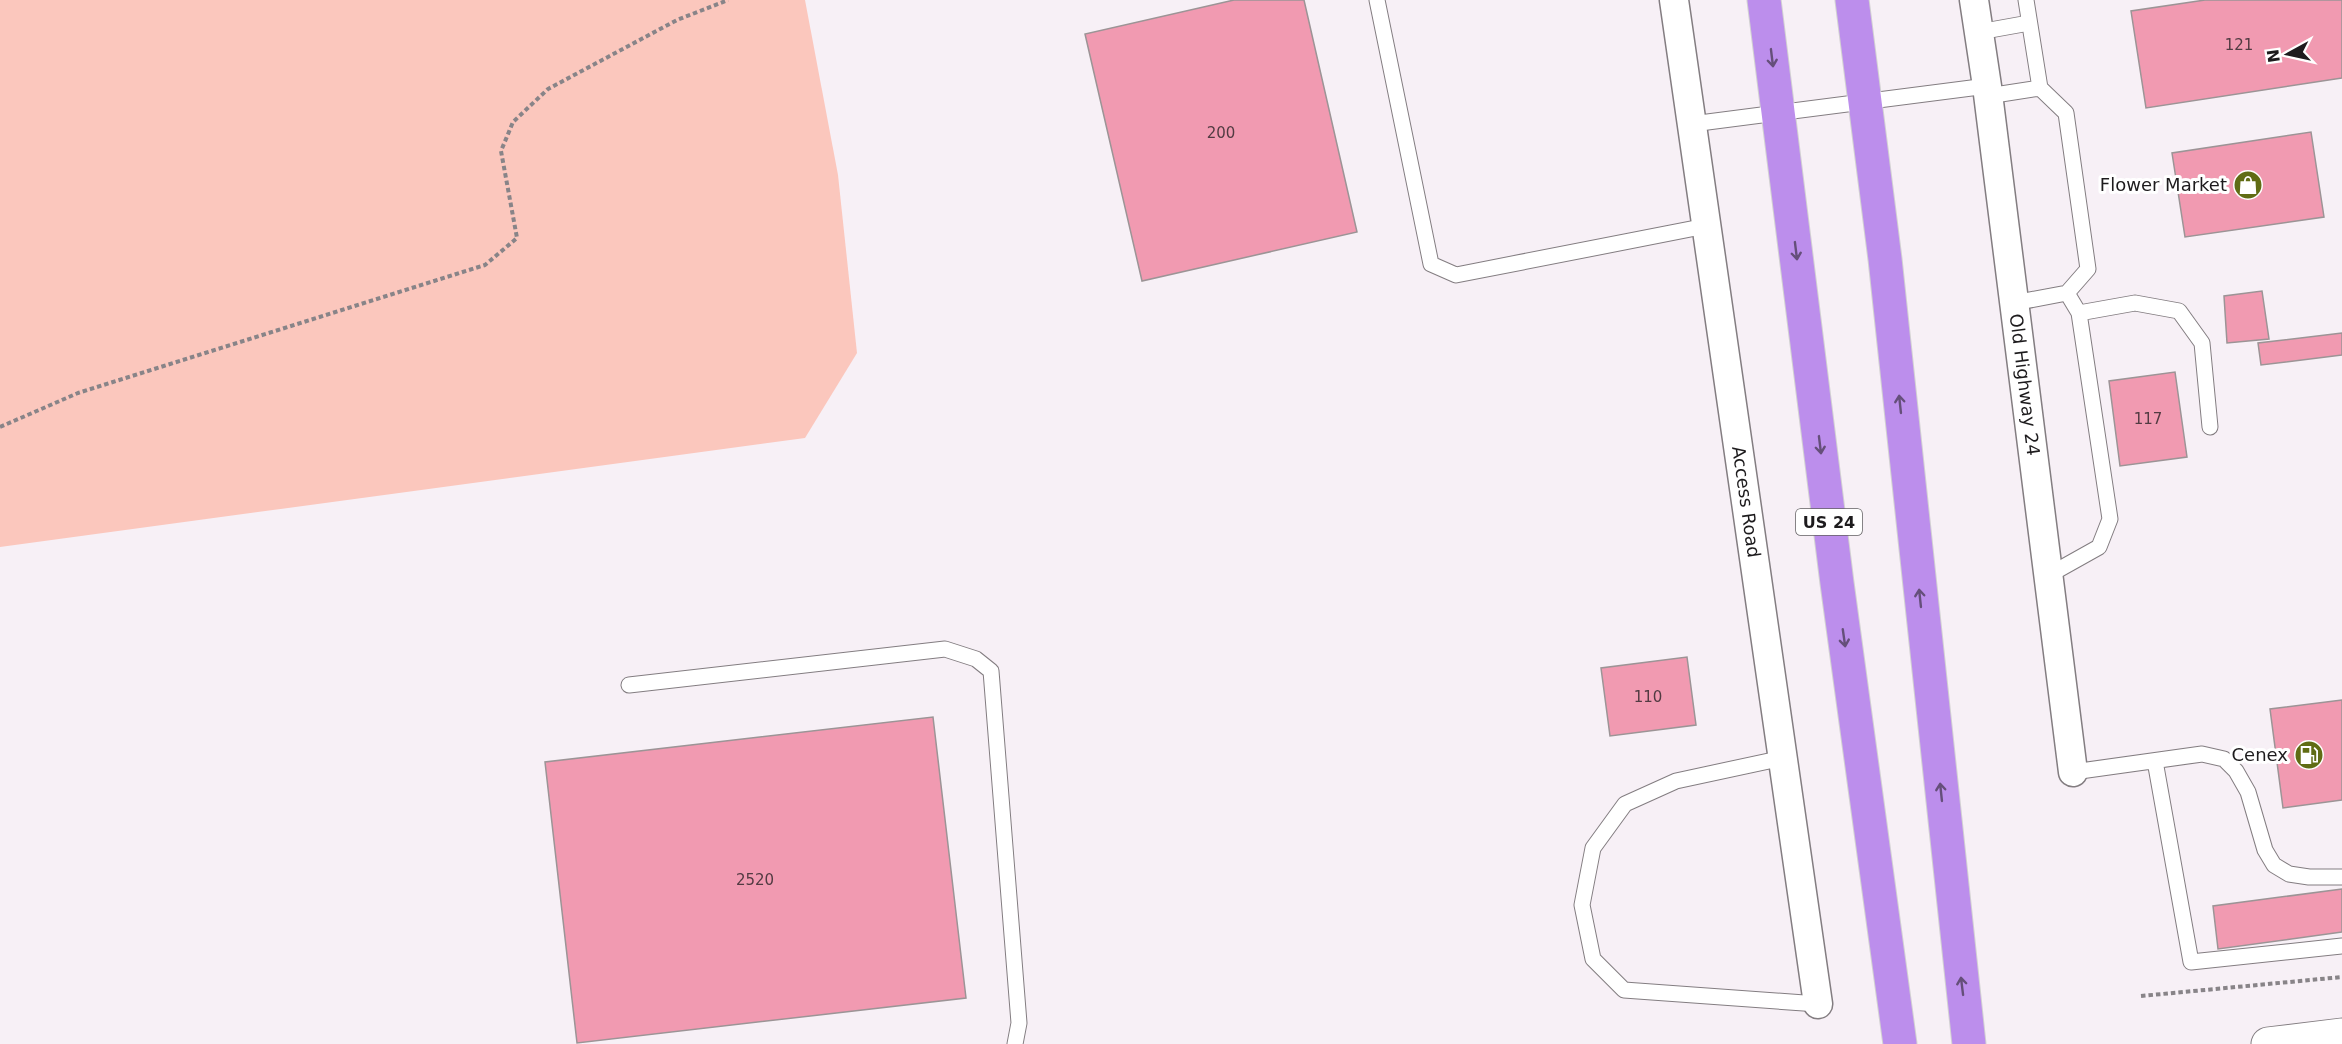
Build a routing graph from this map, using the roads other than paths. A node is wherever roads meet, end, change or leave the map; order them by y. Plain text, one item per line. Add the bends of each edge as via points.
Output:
1 (1377, 0) edge
2 (1674, 0) edge
3 (1764, 0) edge
4 (1852, 0) edge
5 (1974, 0) edge
6 (2026, 0) edge
7 (2029, 23) junction
8 (1979, 32) junction
9 (2040, 88) junction
10 (1988, 91) junction
11 (1865, 100) junction
12 (1779, 113) junction
13 (1692, 124) junction
14 (1706, 226) junction
15 (2067, 293) junction
16 (2014, 303) junction
17 (2079, 313) junction
18 (2210, 427) dead end
19 (2049, 575) junction
20 (629, 685) dead end
21 (1783, 759) junction
22 (2155, 760) junction
23 (2073, 772) joint
24 (2342, 877) edge
25 (2342, 946) edge
26 (1818, 1004) joint
27 (2342, 1035) edge
28 (1015, 1044) edge
29 (1900, 1044) edge
30 (1969, 1044) edge
31 (2268, 1044) edge

1 - 14 lane via 1431,264 1456,275
2 - 13 street, Access Road
3 -> 12 highway, US 24
4 - 11 highway
5 - 8 street, Old Highway 24
6 - 7 lane
7 - 8 lane
7 - 9 lane
8 - 10 street, Old Highway 24
9 - 10 lane
9 - 15 lane via 2066,112 2088,269
10 - 11 lane
10 - 16 street, Old Highway 24
11 - 12 lane
30 -> 11 highway
12 - 13 lane
12 -> 29 highway, US 24 via 1837,583
13 - 14 street, Access Road
14 - 21 street, Access Road
15 - 16 lane
15 - 17 lane
16 - 19 street, Old Highway 24
17 - 18 lane via 2135,303 2179,312 2202,343
17 - 19 lane via 2110,519 2099,547
19 - 23 street, Old Highway 24
20 - 28 lane via 945,649 976,659 991,671 1019,1023
21 - 26 street, Access Road
21 - 26 lane via 1676,781 1624,804 1593,848 1582,905 1593,959 1624,990
22 - 23 lane
22 - 24 lane via 2202,754 2224,759 2248,792 2265,850 2274,865 2289,874
22 - 25 lane via 2191,962
27 - 31 main road

